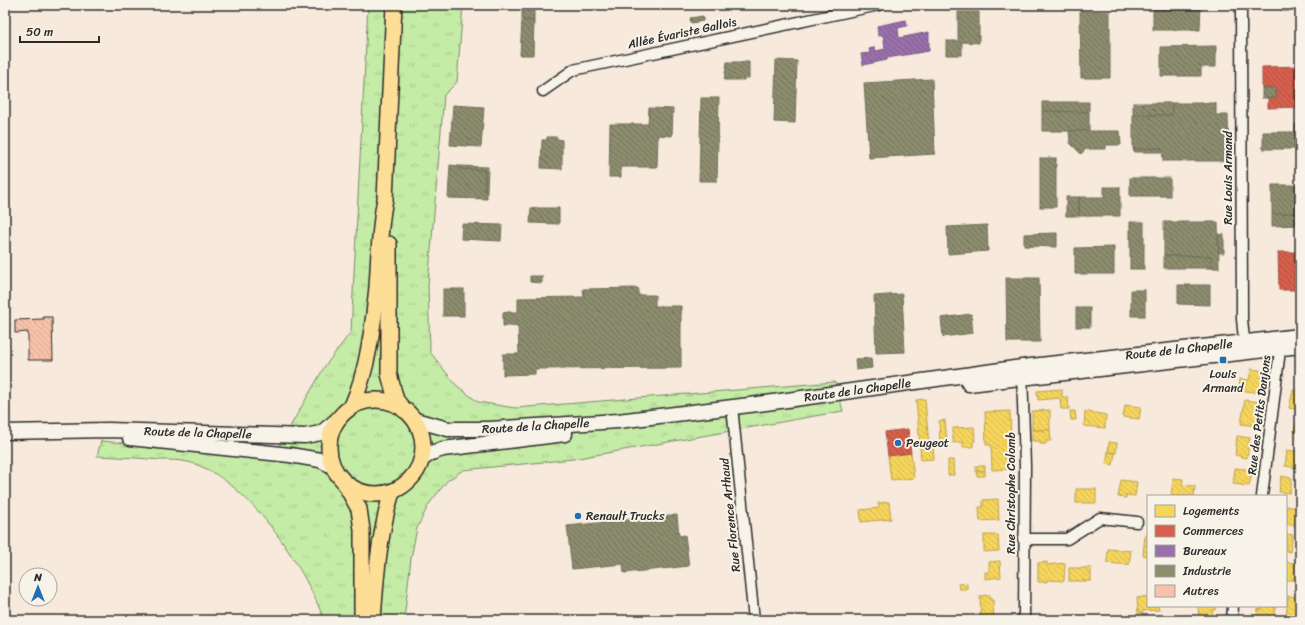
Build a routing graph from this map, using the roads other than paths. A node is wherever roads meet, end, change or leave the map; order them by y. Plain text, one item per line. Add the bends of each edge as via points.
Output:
1 (394, 5) edge
2 (879, 5) edge
3 (1241, 5) edge
4 (543, 91) dead end
5 (385, 199) junction
6 (1300, 336) edge
7 (1281, 343) junction
8 (1300, 346) edge
9 (1245, 347) junction
10 (1022, 372) junction
11 (352, 406) junction
12 (732, 410) junction
13 (410, 415) junction
14 (337, 420) junction
15 (54, 430) junction
16 (5, 432) edge
17 (421, 460) junction
18 (332, 466) junction
19 (344, 483) junction
20 (392, 492) junction
21 (1262, 495) edge
22 (1137, 522) dead end
23 (1023, 539) junction
24 (1233, 607) edge
25 (362, 620) edge
26 (373, 620) edge
27 (754, 620) edge
28 (1024, 620) edge
29 (1232, 620) edge

1 - 5 main road
2 - 4 street, Allée Évariste Gallois via 573,70
3 - 9 street, Rue Louis Armand via 1242,319
5 - 11 main road via 381,217 372,328 362,378
5 - 13 main road via 388,218 389,374 396,400
6 - 7 main road, Route de la Chapelle
7 - 8 main road, Route de la Chapelle
7 - 9 main road, Route de la Chapelle
7 - 21 street, Rue des Petits Danjons
9 - 10 main road, Route de la Chapelle
10 - 12 main road, Route de la Chapelle
10 - 23 street, Rue Christophe Colomb
11 - 13 main road via 365,401 379,400 392,403
11 - 14 main road
12 - 13 main road, Route de la Chapelle via 618,421 488,429 448,429
12 - 17 main road, Route de la Chapelle via 459,447 431,454
12 - 27 street, Rue Florence Arthaud
13 - 17 main road via 421,433
14 - 15 main road, Route de la Chapelle via 321,433 305,436
14 - 18 main road via 330,435 328,450
15 - 16 main road, Route de la Chapelle
15 - 18 main road, Route de la Chapelle via 290,455 320,460
17 - 20 main road via 415,474
18 - 19 main road
19 - 20 main road via 367,494 380,495
19 - 25 main road via 359,509 362,530
20 - 26 main road via 379,544
22 - 23 street via 1100,518 1067,539
23 - 28 street, Rue Christophe Colomb
24 - 29 street

